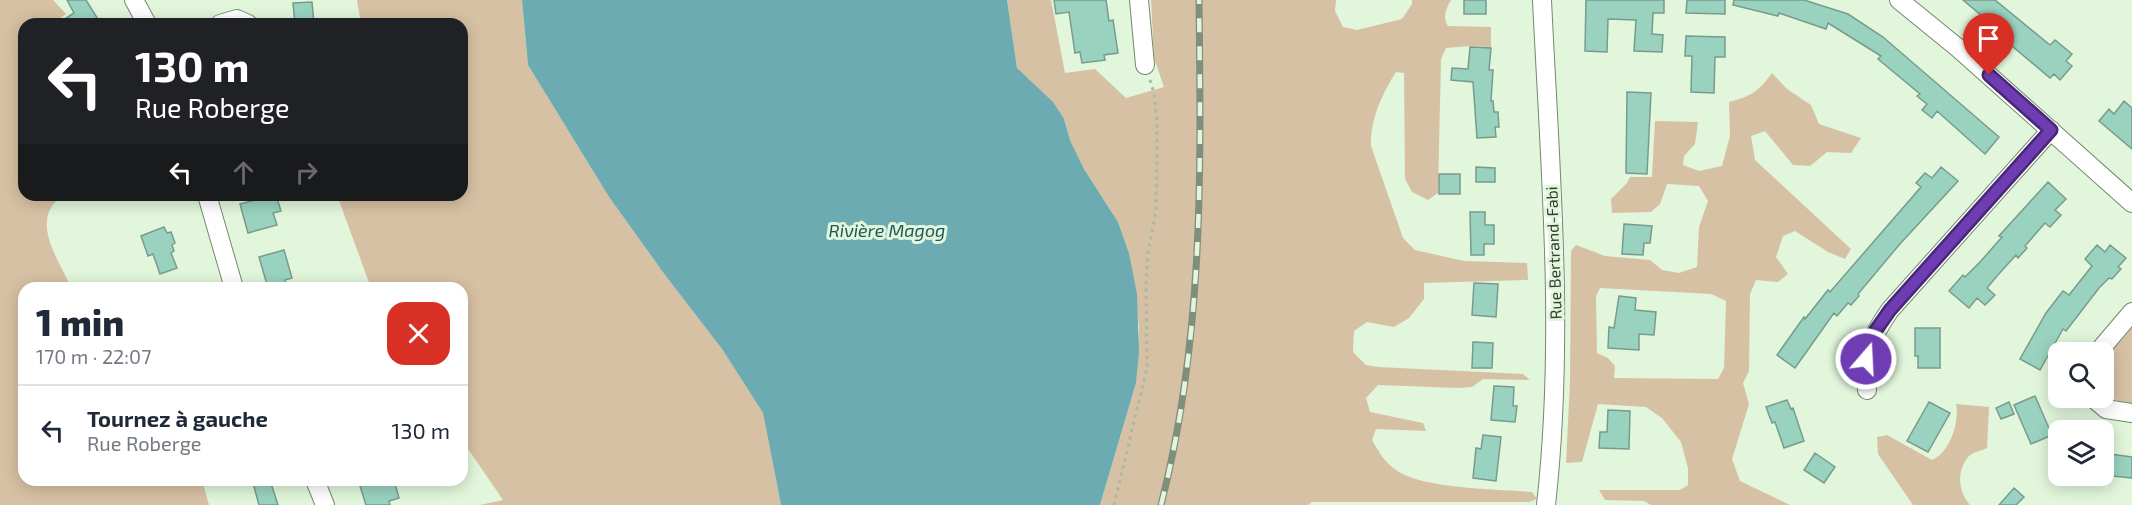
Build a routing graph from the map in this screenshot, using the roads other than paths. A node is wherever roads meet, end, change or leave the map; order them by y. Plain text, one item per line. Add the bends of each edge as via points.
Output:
1 (134, 0) edge
2 (1139, 0) edge
3 (1542, 0) edge
4 (1899, 0) edge
5 (144, 18) edge
6 (1145, 65) road end
7 (2051, 130) junction
8 (209, 201) edge
9 (2132, 203) edge
10 (232, 282) edge
11 (2132, 312) edge
12 (2106, 342) edge
13 (1867, 390) dead end
14 (2104, 408) edge
15 (2132, 413) edge
16 (317, 486) edge
17 (325, 505) edge
18 (1546, 505) edge

1 - 5 street
2 - 6 street
3 - 18 street, Rue Bertrand-Fabi via 1556,334
4 - 7 street
7 - 9 street
7 - 13 street via 1890,310 1868,351
8 - 10 street
11 - 12 street
14 - 15 street
16 - 17 street

